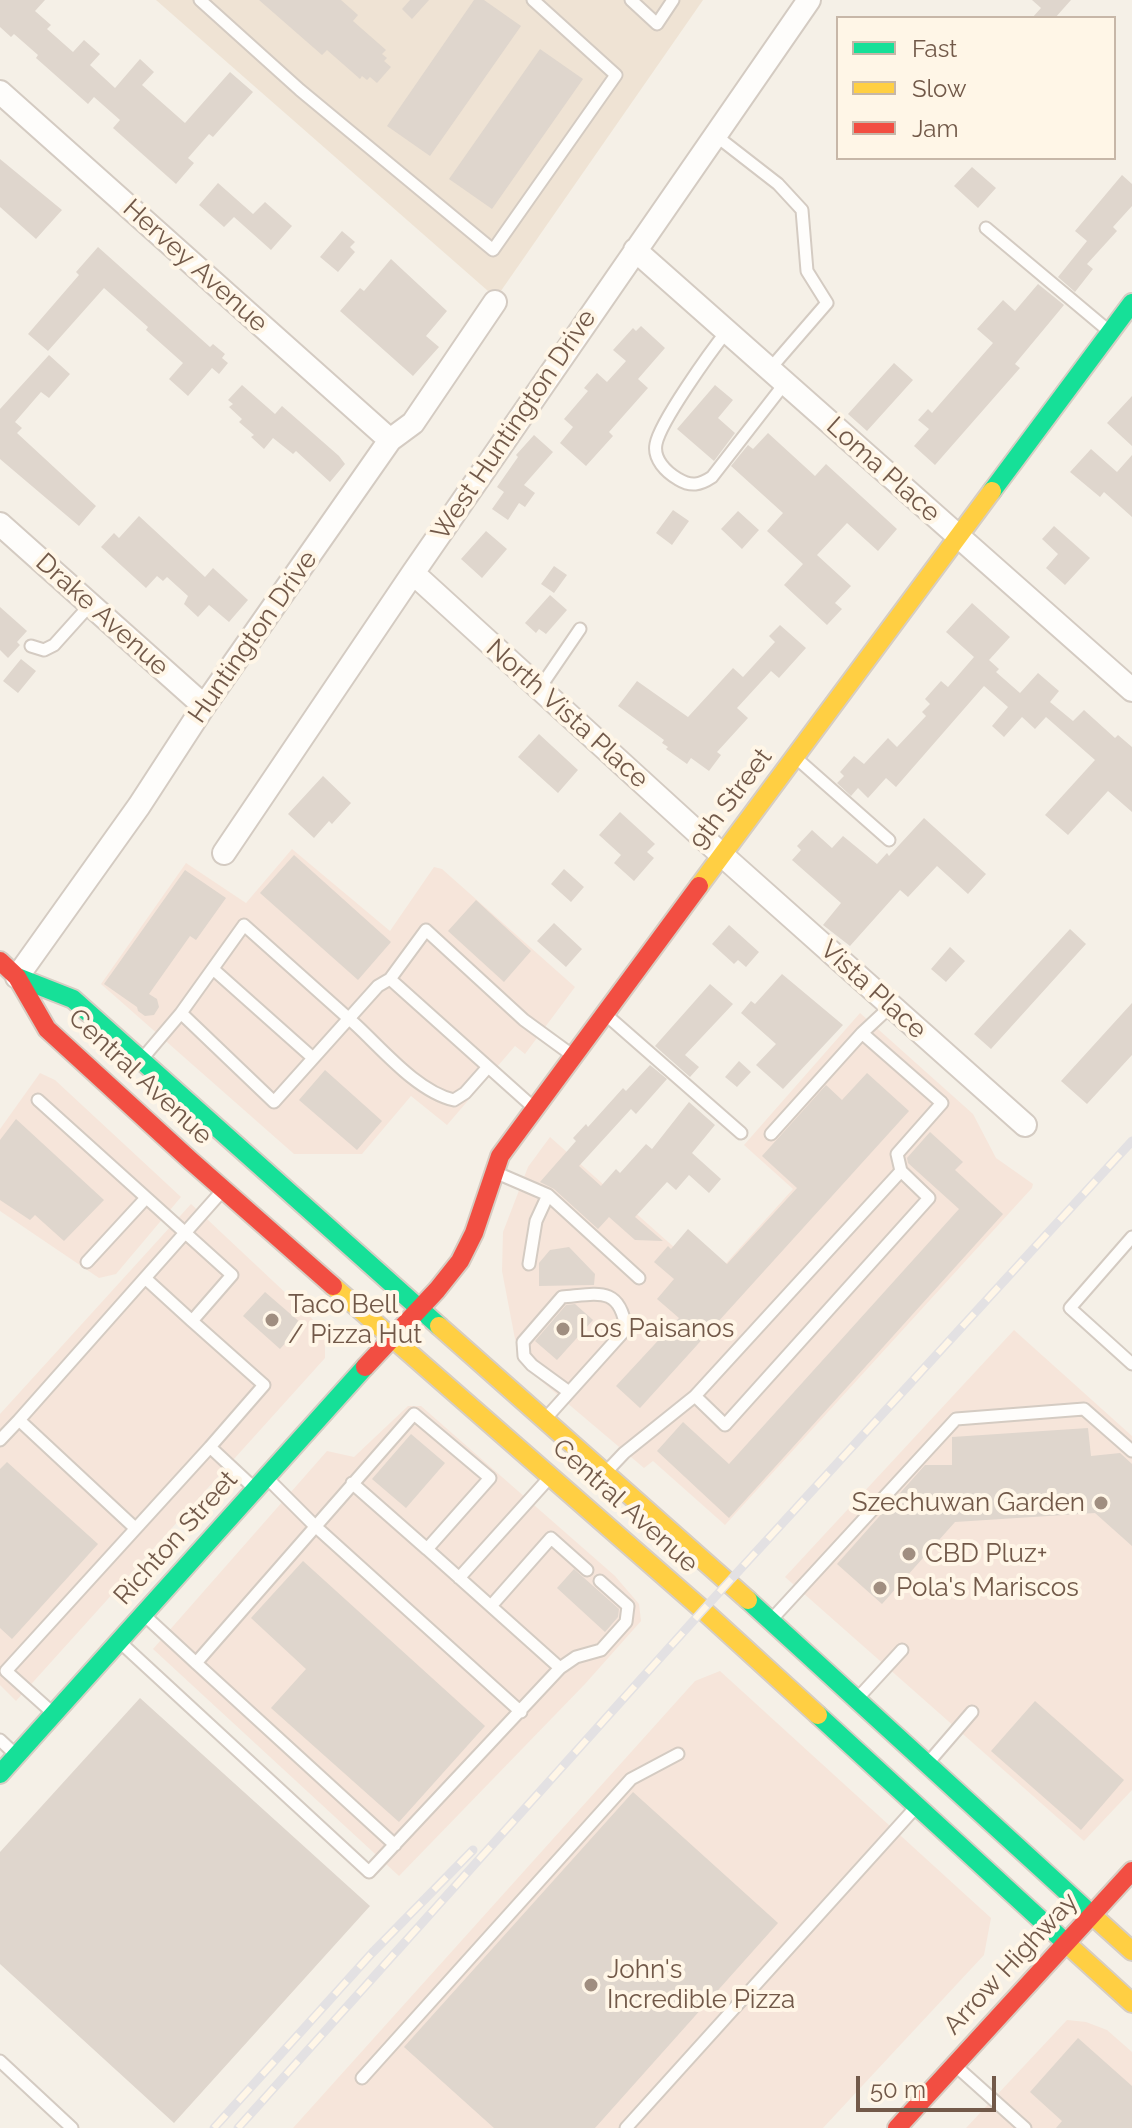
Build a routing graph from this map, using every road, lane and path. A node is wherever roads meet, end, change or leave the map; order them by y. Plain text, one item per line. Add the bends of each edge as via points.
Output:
1 (200, 0) edge
2 (533, 0) edge
3 (631, 0) edge
4 (673, 0) edge
5 (809, 0) edge
6 (0, 92) edge
7 (715, 135) junction
8 (986, 228) dead end
9 (635, 250) junction
10 (495, 302) dead end
11 (1132, 303) edge
12 (727, 331) junction
13 (1111, 332) junction
14 (777, 376) junction
15 (390, 440) junction
16 (0, 524) edge
17 (958, 537) junction
18 (413, 573) junction
19 (90, 605) junction
20 (580, 629) dead end
21 (31, 646) dead end
22 (539, 689) junction
23 (1132, 690) edge
24 (204, 706) junction
25 (795, 757) junction
26 (889, 840) dead end
27 (224, 853) dead end
28 (722, 855) junction
29 (0, 961) edge
30 (213, 969) junction
31 (17, 977) junction
32 (390, 979) junction
33 (891, 1006) junction
34 (181, 1013) junction
35 (604, 1013) junction
36 (349, 1019) junction
37 (862, 1033) junction
38 (572, 1056) junction
39 (313, 1058) junction
40 (141, 1061) junction
41 (488, 1067) junction
42 (38, 1100) dead end
43 (534, 1107) junction
44 (1025, 1125) dead end
45 (741, 1133) dead end
46 (771, 1134) dead end
47 (901, 1171) junction
48 (494, 1172) junction
49 (224, 1189) junction
50 (548, 1195) junction
51 (146, 1198) junction
52 (185, 1234) junction
53 (1132, 1237) edge
54 (87, 1262) dead end
55 (529, 1264) dead end
56 (145, 1278) junction
57 (639, 1278) dead end
58 (420, 1308) junction
59 (192, 1321) junction
60 (393, 1336) junction
61 (1132, 1364) edge
62 (569, 1392) junction
63 (695, 1396) junction
64 (546, 1419) junction
65 (19, 1420) junction
66 (0, 1440) edge
67 (210, 1447) junction
68 (1132, 1451) edge
69 (606, 1472) junction
70 (551, 1475) junction
71 (260, 1483) junction
72 (352, 1483) junction
73 (315, 1526) junction
74 (135, 1528) junction
75 (427, 1549) junction
76 (587, 1570) dead end
77 (459, 1578) junction
78 (600, 1581) dead end
79 (491, 1606) junction
80 (142, 1614) junction
81 (770, 1621) junction
82 (119, 1642) junction
83 (902, 1650) dead end
84 (196, 1663) junction
85 (3, 1668) edge
86 (560, 1668) junction
87 (857, 1699) junction
88 (521, 1712) junction
89 (972, 1712) dead end
90 (54, 1714) junction
91 (0, 1740) edge
92 (678, 1754) dead end
93 (17, 1756) junction
94 (927, 1764) junction
95 (0, 1774) edge
96 (916, 1807) junction
97 (395, 1845) junction
98 (1132, 1871) edge
99 (1092, 1915) junction
100 (1066, 1943) junction
101 (1132, 1951) edge
102 (1132, 2003) edge
103 (0, 2061) edge
104 (954, 2065) junction
105 (362, 2078) dead end
106 (72, 2128) edge
107 (626, 2128) edge
108 (897, 2128) edge
109 (1025, 2128) edge

1 - 2 lane via 493,250 616,75
3 - 4 lane via 657,24
5 - 7 street, West Huntington Drive
6 - 15 street, Hervey Avenue
7 - 9 street, West Huntington Drive
7 - 14 lane via 778,184 802,210 807,271 827,303
8 - 13 lane
9 - 12 street, Loma Place
9 - 18 street, West Huntington Drive
10 - 15 street, Huntington Drive via 413,423
11 - 13 main road, 9th Street
12 - 14 street, Loma Place
12 - 14 lane via 655,446 659,464 671,475 687,485 712,477
13 - 17 main road, 9th Street
14 - 17 street, Loma Place
15 - 24 street, Huntington Drive
16 - 19 street, Drake Avenue
17 - 23 street, Loma Place
17 - 25 main road, 9th Street
18 - 22 street, North Vista Place
18 - 27 street, West Huntington Drive
19 - 21 lane via 54,645 44,650
19 - 24 street, Drake Avenue
20 - 22 lane
22 - 28 street, North Vista Place
24 - 31 street, Huntington Drive
25 - 26 lane
25 - 28 main road, 9th Street
28 - 33 street, Vista Place
28 - 35 main road, 9th Street
29 - 31 main road
30 - 34 lane
30 - 36 lane via 244,925
30 - 39 lane
31 - 40 main road, Central Avenue via 73,999
31 - 49 main road, Central Avenue via 47,1029
32 - 36 lane
32 - 38 lane via 426,930 524,1020
32 - 41 lane
33 - 37 lane
33 - 44 street, Vista Place
34 - 39 lane via 274,1102
34 - 40 lane
35 - 38 main road, 9th Street
35 - 45 lane
36 - 39 lane
36 - 41 lane via 440,1097 454,1100
37 - 46 lane
37 - 47 lane via 942,1103 897,1154
38 - 43 main road, 9th Street
40 - 58 main road, Central Avenue
41 - 43 lane
42 - 51 lane
43 - 48 main road, 9th Street
47 - 63 lane
47 - 63 lane via 929,1198 725,1425
48 - 50 lane
48 - 58 main road, 9th Street via 460,1261
49 - 52 lane
49 - 60 main road, Central Avenue
50 - 55 lane via 536,1221
50 - 57 lane
51 - 52 lane
51 - 54 lane
52 - 56 lane
52 - 59 lane via 232,1275
53 - 61 lane via 1070,1308
56 - 59 lane
56 - 65 lane
58 - 60 main road, 9th Street
58 - 64 main road, Central Avenue
59 - 67 lane via 264,1385
60 - 70 main road, Central Avenue
60 - 71 main road, Richton Street
62 - 62 lane via 626,1329 624,1312 604,1293 562,1297 523,1342 524,1356 532,1365
62 - 64 lane
63 - 69 lane
64 - 69 main road, Central Avenue
65 - 66 lane
65 - 74 lane
67 - 71 lane
67 - 74 lane
68 - 81 lane via 1084,1409 956,1419
69 - 81 main road, Central Avenue
70 - 77 lane
70 - 96 main road, Central Avenue
71 - 73 lane
71 - 80 main road, Richton Street
72 - 73 lane
72 - 75 lane
72 - 75 lane via 414,1414 490,1478
73 - 84 lane
73 - 88 lane
74 - 85 lane
75 - 77 lane
76 - 79 lane via 551,1538
77 - 79 lane
78 - 86 lane via 628,1606 626,1622 601,1650
79 - 86 lane
80 - 82 main road, Richton Street
80 - 84 lane
81 - 87 main road, Central Avenue
82 - 90 main road, Richton Street
82 - 97 lane via 369,1872
83 - 87 lane
84 - 97 lane
85 - 90 lane
86 - 88 lane
87 - 94 main road, Central Avenue
88 - 97 lane
89 - 94 lane
90 - 93 main road, Richton Street
91 - 93 lane
92 - 105 lane via 631,1779
93 - 95 main road, Richton Street
94 - 99 main road, Central Avenue
96 - 100 main road, Central Avenue
96 - 107 lane
98 - 99 main road, Arrow Highway
99 - 100 main road, Arrow Highway
99 - 101 main road, Central Avenue
100 - 102 main road, Central Avenue
100 - 104 main road, Arrow Highway
103 - 106 lane
104 - 108 main road, Arrow Highway
104 - 109 lane

